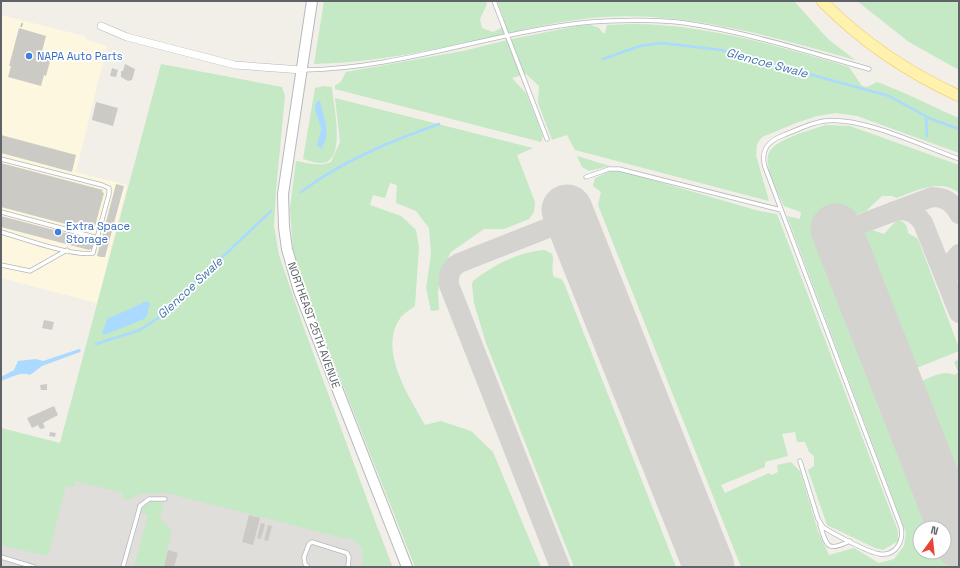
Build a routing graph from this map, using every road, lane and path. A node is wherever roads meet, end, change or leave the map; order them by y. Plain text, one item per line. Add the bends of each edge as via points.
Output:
1 (312, 1) edge
2 (494, 1) edge
3 (822, 1) edge
4 (23, 21) dead end
5 (101, 26) dead end
6 (21, 27) dead end
7 (507, 36) junction
8 (869, 69) dead end
9 (302, 70) junction
10 (959, 96) edge
11 (547, 139) dead end
12 (1, 159) edge
13 (959, 159) edge
14 (586, 177) dead end
15 (781, 210) junction
16 (1, 212) edge
17 (1, 232) edge
18 (98, 238) junction
19 (67, 250) junction
20 (1, 264) edge
21 (800, 461) dead end
22 (165, 498) dead end
23 (820, 523) junction
24 (850, 541) junction
25 (1, 557) edge
26 (34, 567) edge
27 (123, 567) edge
28 (308, 567) edge
29 (348, 567) edge
30 (407, 567) edge

1 - 9 main road, NORTHEAST 25TH AVENUE
2 - 7 lane
3 - 10 main road via 852,30 886,56 923,79
4 - 6 path
5 - 9 street via 127,36 235,65
7 - 8 lane via 597,22 650,20 683,23 749,36
7 - 9 lane via 352,68
7 - 11 lane
9 - 30 main road, NORTHEAST 25TH AVENUE via 284,184 283,216 287,249 300,291
12 - 18 lane via 109,188
13 - 15 lane via 865,125 844,120 812,124 773,139 765,149 763,161
14 - 15 lane via 610,169 619,169
15 - 24 lane via 902,533 902,539 895,549 884,554 872,552
16 - 18 lane
17 - 19 lane
18 - 19 lane via 93,253
19 - 20 lane via 30,271
21 - 23 lane
22 - 27 lane via 149,499 140,506
23 - 24 lane via 826,529
23 - 24 lane via 829,547 834,548
25 - 26 lane
28 - 29 lane via 304,564 304,557 312,542 347,553

